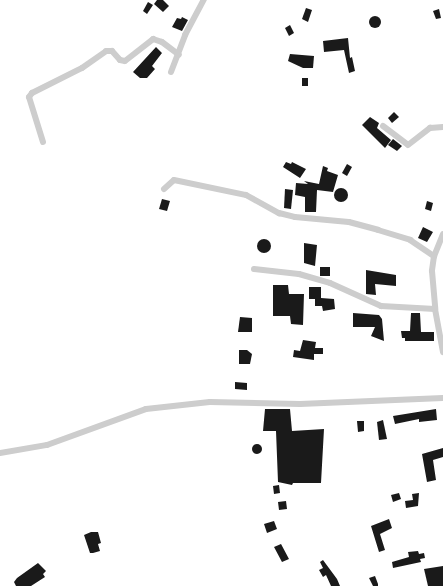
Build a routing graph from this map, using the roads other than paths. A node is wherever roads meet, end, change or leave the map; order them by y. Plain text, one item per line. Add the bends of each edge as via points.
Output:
1 (204, 0) edge
2 (178, 55) junction
3 (171, 72) dead end
4 (383, 126) dead end
5 (443, 127) edge
6 (42, 142) dead end
7 (164, 189) dead end
8 (443, 234) edge
9 (440, 246) edge
10 (434, 256) junction
11 (254, 269) dead end
12 (435, 309) junction
13 (443, 352) edge
14 (443, 398) edge
15 (0, 453) edge

1 - 2 street via 185,35
2 - 3 street
2 - 6 street via 162,42 153,39 125,61 120,60 112,51 106,51 82,68 32,93 29,97
4 - 5 street via 408,146 430,128
7 - 10 street via 174,180 246,195 290,216 350,222 403,238
8 - 9 street
9 - 10 street
10 - 12 street
11 - 12 street via 299,274 330,283 381,306
12 - 13 street
14 - 15 street via 300,404 210,402 146,409 47,444

